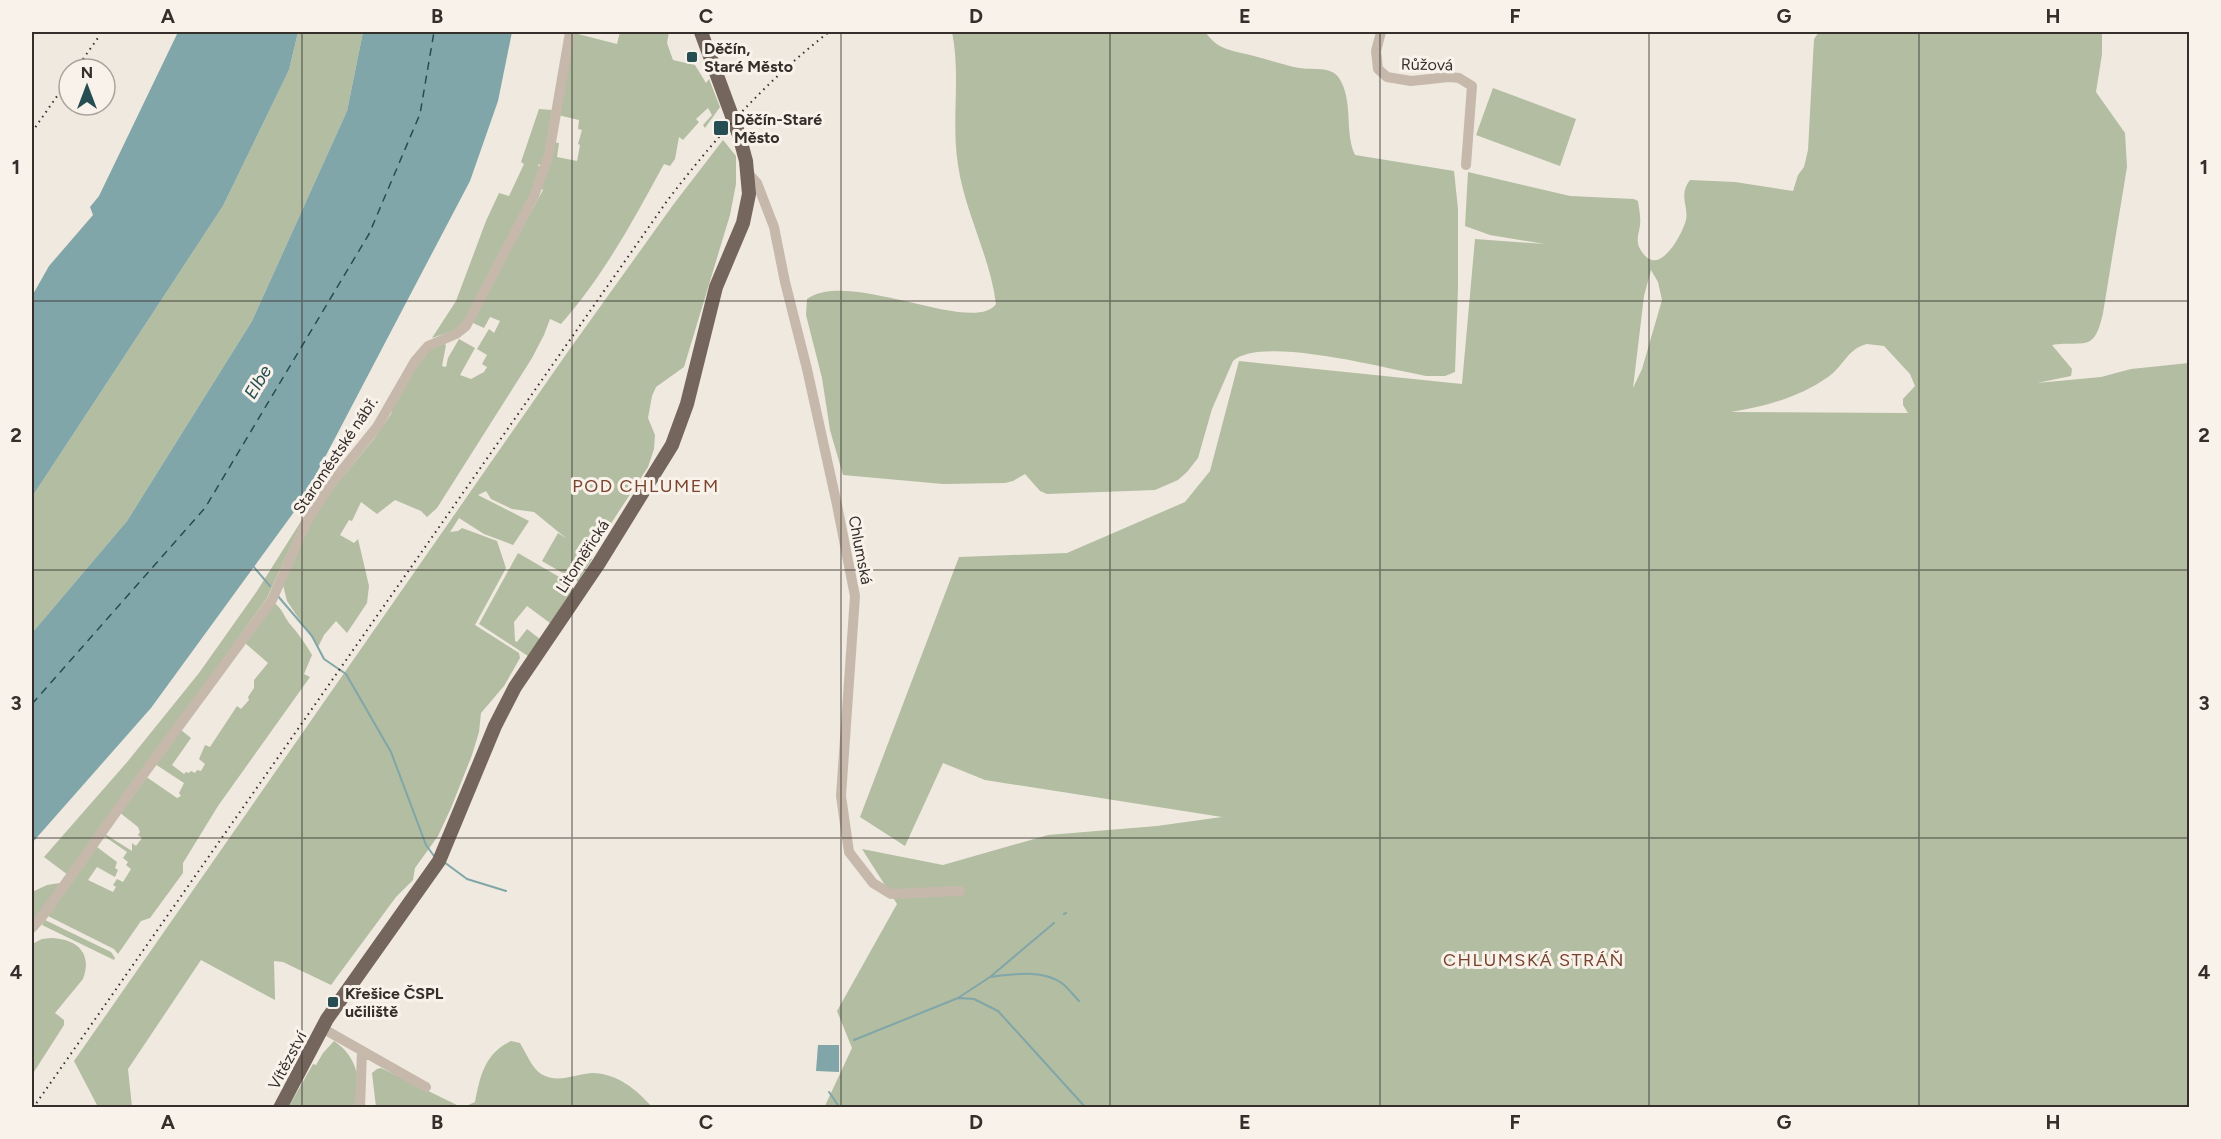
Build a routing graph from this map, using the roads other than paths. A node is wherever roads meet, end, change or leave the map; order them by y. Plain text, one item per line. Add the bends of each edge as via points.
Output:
1 (570, 32) edge
2 (700, 32) edge
3 (1381, 32) edge
4 (1466, 165) dead end
5 (748, 173) junction
6 (960, 891) dead end
7 (32, 928) edge
8 (322, 1028) junction
9 (362, 1051) junction
10 (426, 1087) dead end
11 (280, 1107) edge
12 (360, 1107) edge

1 - 7 street, Staroměstské nábř. via 549,154 538,186 466,326 428,346 415,361 376,427 306,523 272,600
2 - 5 main road, Litoměřická via 739,132
3 - 4 street, Růžová via 1376,51 1378,69 1387,77 1411,81 1459,78 1472,86
5 - 6 street, Chlumská via 757,183 774,227 855,596 841,796 849,852 873,883 891,894
5 - 8 main road, Litoměřická via 746,213 716,287 687,404 672,445 514,687 441,858
8 - 9 street
8 - 11 main road, Vítězství
9 - 10 street
9 - 12 street

